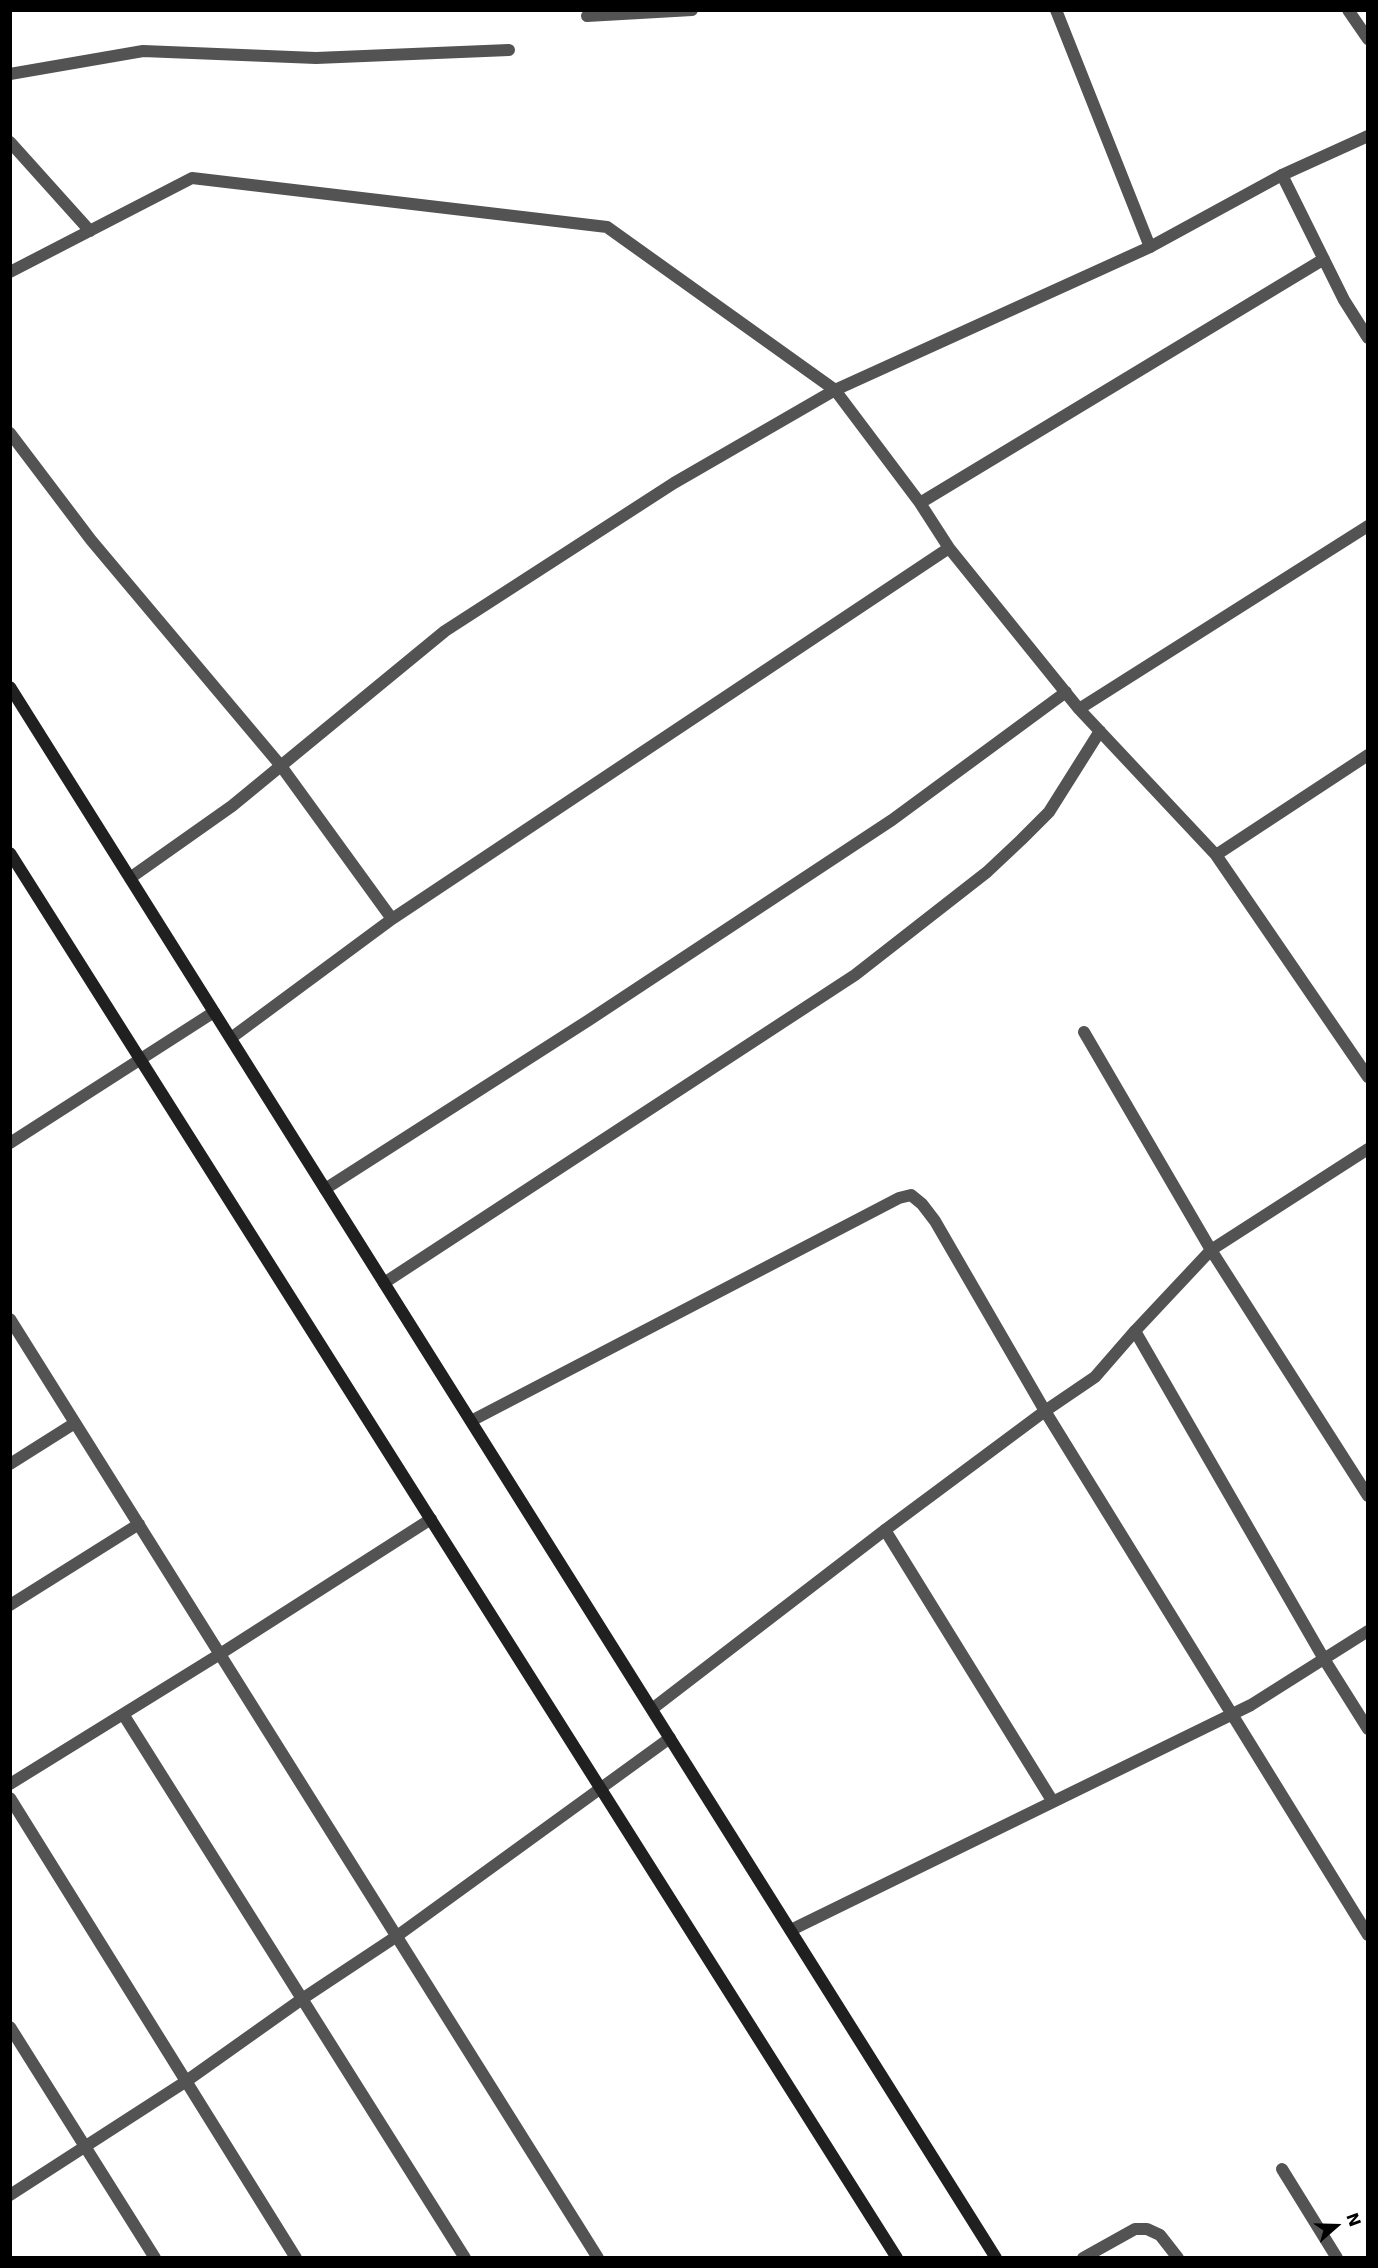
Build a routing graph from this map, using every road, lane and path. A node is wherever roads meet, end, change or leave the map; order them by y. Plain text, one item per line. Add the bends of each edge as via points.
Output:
1 (693, 10) edge
2 (1056, 10) edge
3 (1348, 10) edge
4 (587, 16) dead end
5 (1368, 39) edge
6 (509, 50) dead end
7 (10, 74) edge
8 (1368, 136) edge
9 (10, 142) edge
10 (1282, 175) junction
11 (90, 231) junction
12 (1150, 247) junction
13 (1324, 259) junction
14 (10, 272) edge
15 (1366, 333) edge
16 (835, 390) junction
17 (10, 433) edge
18 (920, 503) junction
19 (1368, 526) edge
20 (949, 548) junction
21 (10, 687) edge
22 (1066, 692) junction
23 (1079, 709) junction
24 (1100, 731) junction
25 (1368, 755) edge
26 (281, 766) junction
27 (10, 853) edge
28 (1216, 855) junction
29 (130, 878) junction
30 (392, 919) junction
31 (214, 1012) junction
32 (1084, 1032) dead end
33 (231, 1038) junction
34 (140, 1058) junction
35 (1368, 1077) edge
36 (10, 1143) edge
37 (1368, 1149) edge
38 (325, 1189) junction
39 (1211, 1250) junction
40 (384, 1283) junction
41 (10, 1319) edge
42 (1135, 1331) junction
43 (1045, 1412) junction
44 (471, 1421) junction
45 (75, 1423) junction
46 (10, 1464) edge
47 (1368, 1496) edge
48 (431, 1519) junction
49 (139, 1524) junction
50 (885, 1530) junction
51 (10, 1605) edge
52 (1368, 1631) edge
53 (220, 1654) junction
54 (1324, 1659) junction
55 (652, 1709) junction
56 (123, 1714) junction
57 (1231, 1715) junction
58 (1368, 1729) edge
59 (670, 1738) junction
60 (10, 1784) edge
61 (600, 1787) junction
62 (10, 1798) edge
63 (1053, 1802) junction
64 (791, 1930) junction
65 (1368, 1935) edge
66 (397, 1936) junction
67 (302, 1999) junction
68 (10, 2027) edge
69 (185, 2082) junction
70 (85, 2145) junction
71 (1282, 2169) dead end
72 (10, 2195) edge
73 (156, 2258) edge
74 (296, 2258) edge
75 (465, 2258) edge
76 (598, 2258) edge
77 (897, 2258) edge
78 (996, 2258) edge
79 (1083, 2258) edge
80 (1178, 2258) edge
81 (1337, 2258) edge

1 - 4 street
2 - 12 street
3 - 5 street
6 - 7 street via 316,58 143,51
8 - 10 street
9 - 11 street
10 - 12 street
10 - 13 street
11 - 14 street
11 - 16 street via 192,178 607,226
12 - 16 street
13 - 15 street
13 - 18 street
16 - 18 street
16 - 26 street via 674,483 446,632
17 - 26 street via 91,540
18 - 20 street
19 - 23 street
20 - 22 street
20 - 30 street
21 - 29 main road
22 - 23 street
22 - 38 street via 892,820
23 - 24 street
24 - 28 street
24 - 40 street via 1049,812 1021,840 987,873 855,975
25 - 28 street
26 - 29 street
26 - 30 street
27 - 34 main road
28 - 35 street
29 - 31 main road
30 - 33 street
31 - 33 main road
31 - 34 street
32 - 39 street
33 - 38 main road
34 - 36 street
34 - 48 main road
37 - 39 street
38 - 40 main road
39 - 42 street
39 - 47 street
40 - 44 main road
41 - 45 street
42 - 43 street via 1095,1377
42 - 54 street
43 - 44 street via 935,1221 911,1195
43 - 50 street
43 - 57 street
44 - 55 main road
45 - 46 street
45 - 49 street
48 - 53 street
48 - 61 main road
49 - 51 street
49 - 53 street
50 - 55 street
50 - 63 street
52 - 54 street
53 - 56 street
53 - 66 street
54 - 57 street
54 - 58 street
55 - 59 main road
56 - 60 street
56 - 67 street
57 - 63 street
57 - 65 street
59 - 61 street
59 - 64 main road
61 - 66 street
61 - 77 main road
62 - 69 street
63 - 64 street
64 - 78 main road
66 - 67 street
66 - 76 street
67 - 69 street
67 - 75 street
68 - 70 street
69 - 70 street
69 - 74 street
70 - 72 street
70 - 73 street
71 - 81 street
79 - 80 street via 1135,2229 1160,2235

